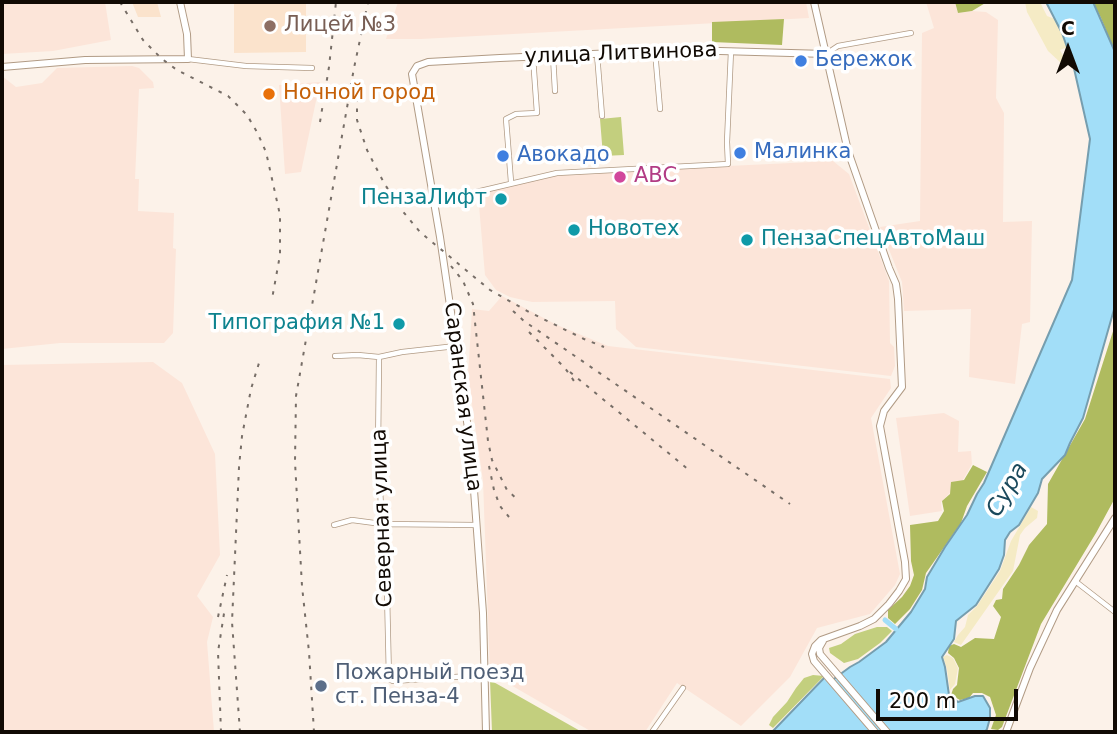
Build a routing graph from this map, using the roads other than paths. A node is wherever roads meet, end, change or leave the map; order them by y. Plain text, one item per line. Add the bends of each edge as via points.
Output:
1 (180, 2) edge
2 (814, 2) edge
3 (911, 33) dead end
4 (655, 51) junction
5 (731, 51) junction
6 (597, 53) junction
7 (825, 54) junction
8 (552, 56) junction
9 (533, 57) junction
10 (188, 59) junction
11 (417, 66) joint
12 (2, 67) edge
13 (312, 68) dead end
14 (555, 91) dead end
15 (660, 108) dead end
16 (601, 116) dead end
17 (511, 182) junction
18 (434, 199) junction
19 (457, 346) junction
20 (335, 356) dead end
21 (379, 357) junction
22 (1115, 518) edge
23 (382, 524) junction
24 (334, 525) dead end
25 (477, 525) junction
26 (1075, 581) junction
27 (1115, 612) edge
28 (825, 638) junction
29 (485, 675) junction
30 (682, 688) dead end
31 (486, 732) edge
32 (652, 732) edge
33 (875, 732) edge
34 (887, 732) edge
35 (1006, 732) edge

1 - 10 main road
2 - 7 main road
3 - 7 street via 838,46
4 - 5 main road, улица Литвинова
4 - 6 main road, улица Литвинова
4 - 15 street
5 - 7 main road, улица Литвинова
5 - 17 street via 728,164 578,171
6 - 8 main road, улица Литвинова
6 - 16 street
7 - 28 main road via 848,151 896,284 902,387 884,411 880,426 906,570 903,585 874,620
8 - 9 main road, улица Литвинова
8 - 14 street
9 - 11 main road, улица Литвинова
9 - 17 street via 537,113 506,119
10 - 12 main road
10 - 13 street
11 - 18 main road, Саранская улица via 412,74
17 - 18 street
18 - 19 main road, Саранская улица
19 - 21 street
19 - 25 main road, Саранская улица
20 - 21 street
21 - 23 street, Северная улица
22 - 26 main road
23 - 24 street via 352,520
23 - 25 street
23 - 29 street, Северная улица via 389,679
25 - 29 main road, Саранская улица
26 - 27 street
26 - 35 main road via 1030,668
28 - 33 main road via 813,650 813,658
28 - 34 main road via 819,651
29 - 31 main road, Саранская улица
30 - 32 street

